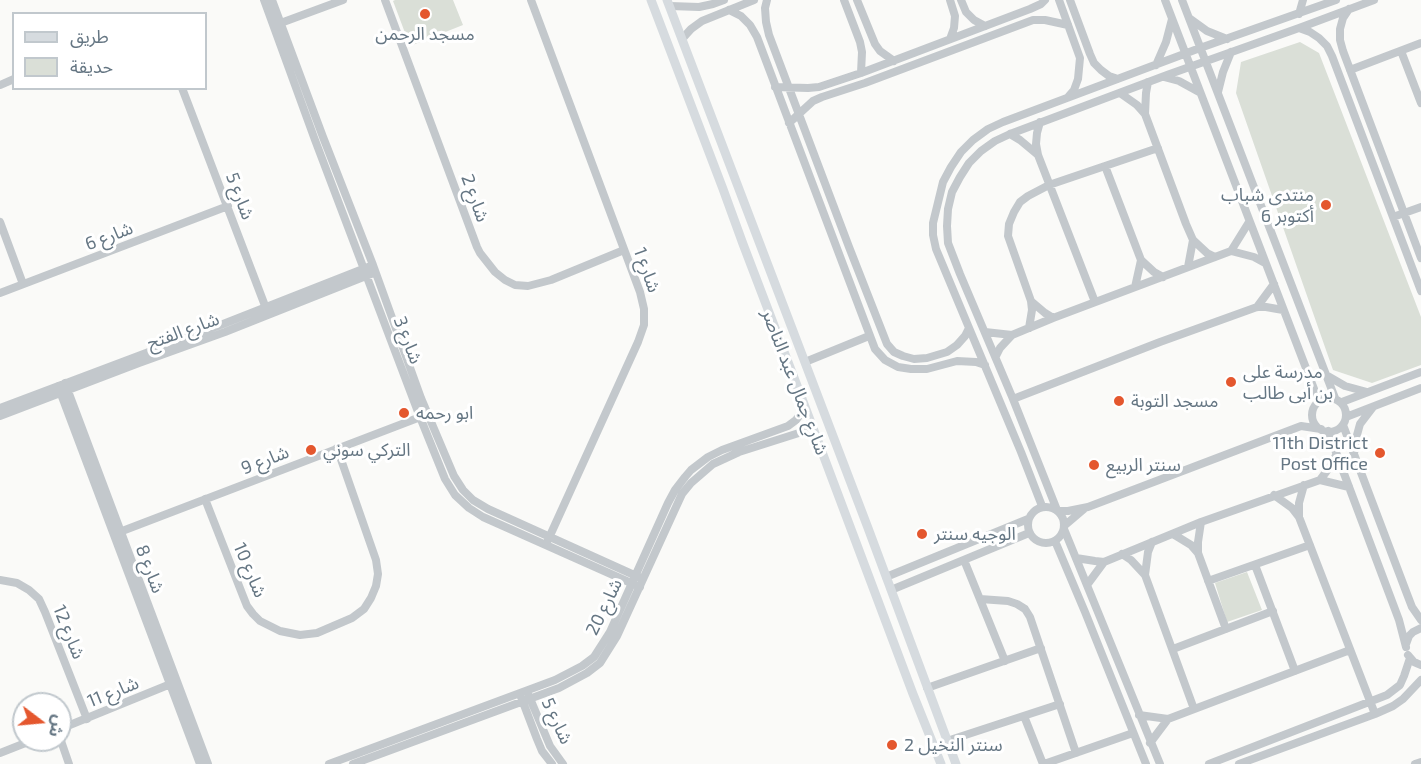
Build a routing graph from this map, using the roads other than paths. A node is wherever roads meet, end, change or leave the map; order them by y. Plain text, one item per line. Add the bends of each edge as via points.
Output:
1 (264, 0) edge
2 (272, 0) edge
3 (343, 0) edge
4 (385, 0) edge
5 (531, 0) edge
6 (651, 0) edge
7 (754, 0) edge
8 (767, 0) edge
9 (844, 0) edge
10 (857, 0) edge
11 (1045, 0) edge
12 (1059, 0) edge
13 (1070, 0) edge
14 (1165, 0) edge
15 (1182, 0) edge
16 (1303, 0) edge
17 (1335, 0) edge
18 (1374, 0) edge
19 (722, 1) edge
20 (961, 1) edge
21 (951, 2) edge
22 (668, 3) edge
23 (1030, 9) junction
24 (1350, 9) junction
25 (726, 11) junction
26 (1299, 14) junction
27 (1172, 18) junction
28 (1189, 18) junction
29 (1033, 20) junction
30 (277, 25) junction
31 (1068, 25) junction
32 (985, 26) junction
33 (1299, 28) junction
34 (872, 36) junction
35 (682, 39) junction
36 (950, 39) junction
37 (1227, 39) junction
38 (860, 42) junction
39 (1421, 43) edge
40 (1200, 48) junction
41 (1401, 51) junction
42 (1231, 52) junction
43 (1090, 54) junction
44 (1185, 54) junction
45 (1080, 58) junction
46 (894, 61) junction
47 (1205, 61) junction
48 (1156, 65) junction
49 (1190, 66) junction
50 (1350, 70) junction
51 (861, 73) junction
52 (1163, 77) junction
53 (1118, 79) junction
54 (1148, 82) junction
55 (775, 87) junction
56 (789, 87) junction
57 (819, 87) junction
58 (183, 90) edge
59 (1199, 92) junction
60 (1120, 93) junction
61 (1217, 93) junction
62 (822, 97) junction
63 (1068, 97) junction
64 (1421, 103) edge
65 (799, 114) junction
66 (1145, 114) junction
67 (1040, 122) junction
68 (789, 123) junction
69 (1010, 134) junction
70 (1158, 148) junction
71 (1038, 154) junction
72 (1105, 166) junction
73 (1049, 185) junction
74 (228, 206) junction
75 (1421, 207) edge
76 (1404, 213) junction
77 (1393, 217) junction
78 (750, 220) junction
79 (0, 222) edge
80 (1249, 222) junction
81 (737, 227) junction
82 (1193, 240) junction
83 (624, 249) junction
84 (762, 251) junction
85 (1231, 251) junction
86 (747, 256) junction
87 (1215, 257) junction
88 (1421, 258) edge
89 (1141, 260) junction
90 (1265, 263) junction
91 (1188, 267) junction
92 (370, 270) junction
93 (1162, 277) junction
94 (23, 284) junction
95 (1274, 284) junction
96 (1135, 287) junction
97 (1421, 291) edge
98 (0, 293) edge
99 (1031, 301) junction
100 (1095, 302) junction
101 (1257, 307) junction
102 (1283, 310) junction
103 (267, 311) junction
104 (1053, 318) junction
105 (969, 328) junction
106 (1029, 328) junction
107 (986, 332) junction
108 (1012, 335) junction
109 (869, 336) junction
110 (936, 356) junction
111 (996, 356) junction
112 (805, 362) junction
113 (985, 365) junction
114 (938, 366) junction
115 (1421, 372) edge
116 (1325, 375) junction
117 (63, 388) junction
118 (1421, 388) edge
119 (1368, 392) junction
120 (1013, 399) junction
121 (1338, 400) junction
122 (803, 401) junction
123 (1319, 402) junction
124 (1374, 406) junction
125 (0, 408) edge
126 (1313, 413) junction
127 (0, 416) edge
128 (424, 416) junction
129 (1345, 421) junction
130 (1301, 426) junction
131 (1324, 430) junction
132 (817, 438) junction
133 (337, 448) junction
134 (1336, 455) junction
135 (1355, 457) junction
136 (1320, 480) junction
137 (1304, 485) junction
138 (1349, 487) junction
139 (1274, 495) junction
140 (206, 499) junction
141 (1042, 506) junction
142 (1088, 507) junction
143 (1058, 510) junction
144 (1299, 517) junction
145 (1028, 519) junction
146 (1201, 522) junction
147 (1064, 527) junction
148 (1029, 533) junction
149 (117, 534) junction
150 (1173, 534) junction
151 (547, 541) junction
152 (1054, 541) junction
153 (1152, 542) junction
154 (1310, 545) junction
155 (1198, 553) junction
156 (1122, 554) junction
157 (1076, 558) junction
158 (964, 560) junction
159 (1104, 562) junction
160 (1255, 565) junction
161 (1145, 576) junction
162 (640, 577) junction
163 (886, 577) junction
164 (0, 580) edge
165 (1208, 581) junction
166 (636, 585) junction
167 (1087, 585) junction
168 (891, 590) junction
169 (980, 599) junction
170 (1273, 611) junction
171 (1421, 620) edge
172 (1421, 628) edge
173 (1226, 629) junction
174 (1406, 647) junction
175 (1041, 648) junction
176 (1173, 648) junction
177 (1350, 650) junction
178 (1410, 658) junction
179 (1005, 661) junction
180 (1421, 665) edge
181 (1295, 671) junction
182 (1421, 680) edge
183 (174, 683) junction
184 (927, 688) junction
185 (525, 696) junction
186 (1370, 702) junction
187 (1060, 704) junction
188 (1194, 709) junction
189 (1375, 714) junction
190 (1139, 715) junction
191 (1024, 716) junction
192 (87, 719) junction
193 (1168, 719) junction
194 (72, 725) edge
195 (1133, 733) junction
196 (947, 741) junction
197 (1150, 743) junction
198 (1077, 753) junction
199 (1421, 762) edge
200 (200, 764) edge
201 (208, 764) edge
202 (329, 764) edge
203 (353, 764) edge
204 (552, 764) edge
205 (563, 764) edge
206 (941, 764) edge
207 (956, 764) edge
208 (1043, 764) edge
209 (1146, 764) edge
210 (1160, 764) edge
211 (1209, 764) edge
212 (1239, 764) edge
213 (1415, 764) edge

1 - 30 street, شارع 3
2 - 30 street, شارع 3
3 - 30 street
4 - 83 street, شارع 2 via 477,247 495,272 515,285 528,286
5 - 83 street, شارع 1
6 - 81 main road, شارع جمال عبد الناصر
7 - 25 street
8 - 56 street via 765,22
9 - 38 street
10 - 34 street
11 - 23 street
12 - 31 street
13 - 43 street
14 - 27 street
15 - 28 street
16 - 26 street
17 - 26 street
18 - 24 street
19 - 22 street via 699,7
19 - 25 street via 717,8
20 - 21 street via 958,7
20 - 32 street via 966,12
21 - 36 street via 955,22
22 - 35 main road, شارع جمال عبد الناصر
23 - 29 street via 1036,13
23 - 32 street
24 - 33 street
24 - 50 street via 1343,18 1340,40
25 - 35 street via 702,21
25 - 55 street via 741,16 750,25
26 - 37 street
27 - 44 street
27 - 48 street
28 - 37 street
28 - 40 street
29 - 31 street
29 - 62 street
30 - 92 street, شارع 3 via 315,140
31 - 45 street
32 - 36 street
33 - 42 street
33 - 77 street via 1319,38 1332,56
34 - 38 street via 867,45
34 - 46 street via 880,51
35 - 78 main road, شارع جمال عبد الناصر
36 - 46 street
37 - 40 street
38 - 51 street
39 - 41 street
40 - 44 street
40 - 47 street
41 - 50 street
41 - 64 street
42 - 47 street
42 - 61 street
43 - 45 street via 1086,60
43 - 53 street via 1101,70
44 - 48 street
44 - 49 street
45 - 63 street via 1078,79
46 - 51 street
47 - 49 street
47 - 61 street
48 - 53 street
49 - 52 street
49 - 59 street
50 - 76 street
51 - 57 street
52 - 54 street
52 - 59 street
53 - 63 street
54 - 60 street
54 - 66 street
55 - 56 street
55 - 68 street
56 - 57 street
56 - 65 street
57 - 62 street via 816,94
58 - 74 street, شارع 5
59 - 80 street
60 - 66 street
60 - 67 street
61 - 116 street
62 - 65 street
63 - 105 street via 988,129 961,152 943,182 933,235
65 - 68 street
65 - 110 street via 887,344 903,356
66 - 70 street
67 - 69 street
67 - 71 street
68 - 109 street
69 - 71 street
69 - 107 street via 969,163 956,184 948,209 948,243
70 - 72 street
70 - 82 street
71 - 73 street
72 - 73 street
72 - 89 street
73 - 99 street via 1020,202 1009,224 1010,244
73 - 100 street
74 - 94 street, شارع 6
74 - 103 street, شارع 5
75 - 76 street
76 - 77 street
76 - 88 street
77 - 97 street
78 - 81 main road via 745,229
78 - 84 main road, شارع جمال عبد الناصر
79 - 94 street
80 - 85 street
80 - 90 street
81 - 86 main road, شارع جمال عبد الناصر
82 - 87 street
82 - 91 street
83 - 151 street, شارع 1 via 640,292 644,325
84 - 86 main road via 754,249
84 - 112 main road, شارع جمال عبد الناصر
85 - 87 street
85 - 90 street
86 - 122 main road, شارع جمال عبد الناصر
87 - 91 street
89 - 93 street
89 - 96 street
90 - 95 street
91 - 93 street
92 - 103 street, شارع الفتح
92 - 128 street, شارع 3
93 - 96 street
94 - 98 street, شارع 6
95 - 101 street
95 - 102 street
96 - 100 street
99 - 104 street
99 - 106 street
100 - 104 street
101 - 102 street
101 - 120 street
102 - 123 street
103 - 117 street, شارع الفتح via 225,332
104 - 106 street
105 - 110 street via 957,345
105 - 113 street
106 - 108 street
107 - 108 street
107 - 111 street
108 - 111 street
109 - 112 street
109 - 114 street via 875,350 898,367
110 - 114 street via 940,360
111 - 120 street
112 - 163 main road, شارع جمال عبد الناصر
113 - 114 street via 957,361
113 - 141 street
115 - 119 street
116 - 119 street
116 - 121 street
117 - 125 street, شارع الفتح
117 - 127 street, شارع الفتح
117 - 149 street, شارع 8
118 - 124 street
119 - 121 street
120 - 143 street
121 - 123 street
121 - 129 street via 1345,407
122 - 132 main road, شارع جمال عبد الناصر
122 - 162 street, شارع 20 via 802,412 788,426 722,450 692,470 675,490
123 - 126 street
124 - 129 street
124 - 135 street via 1360,424
126 - 130 street
126 - 131 street via 1316,425
128 - 133 street, شارع 9
128 - 151 street, شارع 3 via 454,476 473,500
129 - 131 street via 1334,431
129 - 135 street
130 - 131 street
130 - 142 street
131 - 134 street
132 - 162 street, شارع 20 via 802,432 793,434 726,457 701,473 682,494
132 - 206 main road, شارع جمال عبد الناصر
133 - 140 street, شارع 9
133 - 140 street, شارع 10 via 378,574 364,609 317,633 280,631 253,614
134 - 136 street
134 - 138 street
135 - 171 street via 1412,607
136 - 137 street
136 - 138 street
137 - 139 street
137 - 144 street
138 - 174 street
139 - 144 street
139 - 146 street
140 - 149 street, شارع 9
141 - 143 street
141 - 145 street
142 - 143 street
142 - 147 street
143 - 147 street
144 - 154 street
145 - 148 street
145 - 163 street
146 - 150 street
146 - 155 street
147 - 152 street
147 - 157 street
148 - 152 street via 1037,541
148 - 158 street
149 - 183 street, شارع 8
150 - 153 street
150 - 155 street
151 - 162 street, شارع 3
151 - 166 street, شارع 3
152 - 195 street
153 - 156 street
153 - 161 street
154 - 160 street
154 - 177 street
155 - 165 street
156 - 159 street
156 - 161 street
157 - 159 street
157 - 167 street
158 - 168 street
158 - 169 street
159 - 167 street
160 - 165 street
160 - 170 street
161 - 176 street
162 - 166 street, شارع 20
163 - 168 main road, شارع جمال عبد الناصر
164 - 192 street, شارع 12 via 17,583 39,599
165 - 173 street
166 - 185 street, شارع 20 via 617,636 600,663 574,681
167 - 190 street
168 - 184 main road, شارع جمال عبد الناصر
169 - 175 street via 1008,601 1025,609
169 - 179 street
170 - 173 street
170 - 181 street
172 - 174 street via 1409,636
173 - 176 street
174 - 178 street
175 - 179 street
175 - 187 street
176 - 188 street
177 - 181 street
177 - 186 street
178 - 180 street
178 - 186 street via 1400,685
179 - 184 street
181 - 188 street
182 - 189 street via 1403,699
183 - 192 street, شارع 11
183 - 200 street, شارع 8
183 - 201 street, شارع 8
184 - 196 main road, شارع جمال عبد الناصر
185 - 202 street, شارع 20
185 - 203 street, شارع 20
185 - 204 street, شارع 5 via 537,739
185 - 205 street, شارع 5
186 - 189 street
186 - 211 street
187 - 191 street
187 - 198 street
188 - 193 street
189 - 212 street
190 - 193 street
190 - 197 street
191 - 196 street
191 - 208 street
192 - 194 street, شارع 11
193 - 197 street
195 - 198 street
195 - 209 street
196 - 207 main road, شارع جمال عبد الناصر
197 - 210 street
198 - 208 street
199 - 213 street

